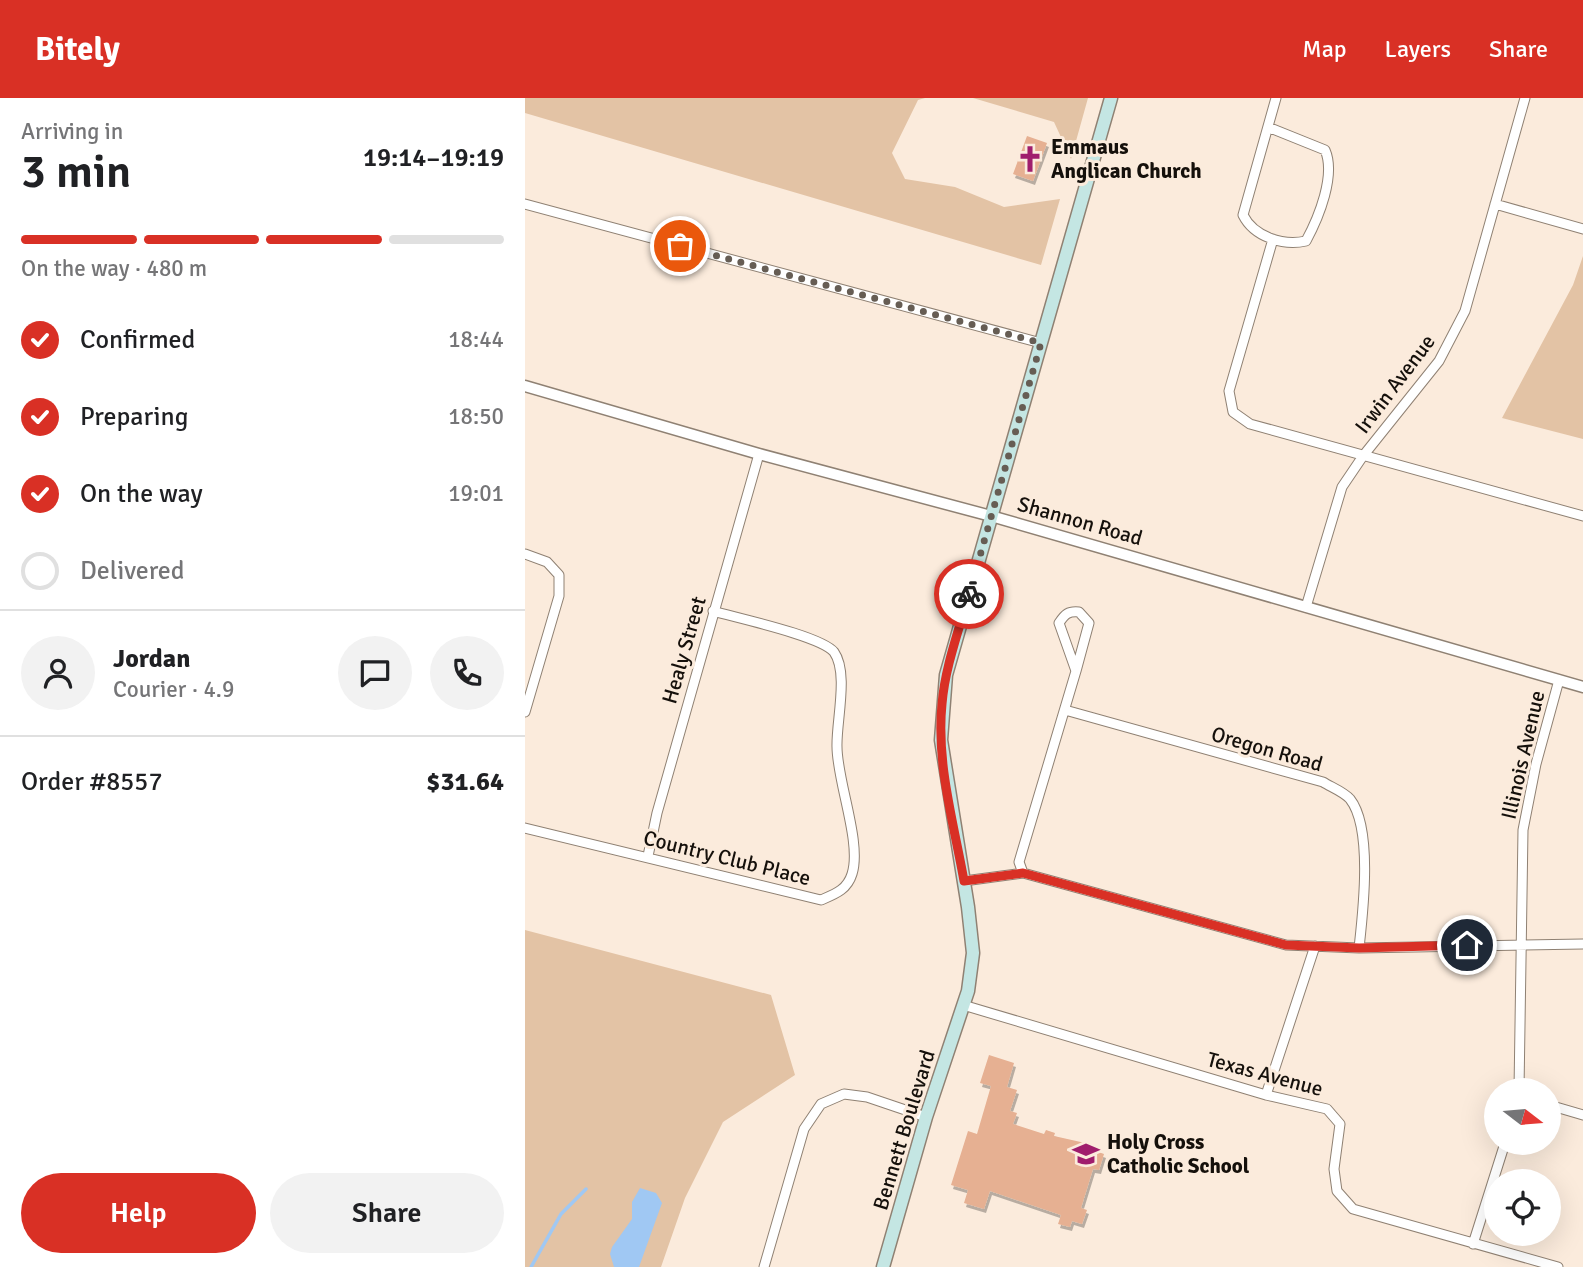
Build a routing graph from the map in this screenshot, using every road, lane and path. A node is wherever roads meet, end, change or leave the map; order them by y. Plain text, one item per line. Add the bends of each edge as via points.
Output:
1 (1111, 98) edge
2 (1276, 98) edge
3 (1525, 98) edge
4 (1268, 127) junction
5 (525, 204) edge
6 (1495, 204) junction
7 (1583, 229) edge
8 (1273, 239) junction
9 (1041, 343) junction
10 (525, 386) edge
11 (759, 454) junction
12 (1363, 456) junction
13 (991, 516) junction
14 (1583, 516) edge
15 (525, 554) edge
16 (1306, 607) junction
17 (713, 611) junction
18 (1076, 671) junction
19 (1559, 680) junction
20 (1583, 687) edge
21 (1065, 710) junction
22 (525, 712) edge
23 (525, 828) edge
24 (648, 856) junction
25 (1023, 873) junction
26 (964, 881) junction
27 (1520, 943) junction
28 (1583, 944) edge
29 (1315, 946) junction
30 (1359, 948) junction
31 (963, 1005) junction
32 (1519, 1078) edge
33 (1266, 1095) junction
34 (1561, 1109) edge
35 (1583, 1115) edge
36 (926, 1117) junction
37 (1500, 1155) edge
38 (1473, 1244) junction
39 (764, 1267) edge
40 (883, 1267) edge
41 (1557, 1267) edge

1 - 9 main road, Bennett Boulevard
2 - 4 street
3 - 6 street, Irwin Avenue
4 - 8 street via 1243,215 1249,228
4 - 8 street via 1325,149 1331,164 1306,241 1293,244
5 - 9 street
6 - 7 street
6 - 12 street, Irwin Avenue via 1465,311 1439,361
8 - 12 street via 1229,391 1233,412 1250,424
9 - 13 main road, Bennett Boulevard
10 - 11 street, Shannon Road
11 - 13 street, Shannon Road
11 - 17 street, Healy Street
12 - 14 street
12 - 16 street, Irwin Avenue via 1342,487
13 - 16 street, Shannon Road
13 - 26 main road, Bennett Boulevard via 946,675 942,705 941,740
15 - 22 street via 547,562 559,575 559,596
16 - 19 street, Shannon Road
17 - 24 street, Healy Street
17 - 24 street, Country Club Place via 816,641 833,652 841,670 837,749 853,845 852,873 841,892 821,900
18 - 18 street via 1089,623 1079,612 1070,611 1059,623
18 - 21 street
19 - 20 street, Shannon Road
19 - 27 street, Illinois Avenue via 1523,830
21 - 25 street via 1019,862
21 - 30 street, Oregon Road via 1323,782 1349,798 1362,823
23 - 24 street, Country Club Place
25 - 26 street
25 - 29 street via 1286,945
26 - 31 main road, Bennett Boulevard via 973,954
27 - 28 street
27 - 30 street
27 - 32 street, Illinois Avenue
29 - 30 street
29 - 33 street
31 - 33 street, Texas Avenue
31 - 36 main road, Bennett Boulevard
33 - 38 street, Texas Avenue via 1327,1109 1335,1115 1340,1124 1334,1169 1337,1191 1353,1209
34 - 35 street
36 - 39 street via 844,1094 821,1104 804,1129
36 - 40 main road, Bennett Boulevard
37 - 38 street
38 - 41 street, Texas Avenue

